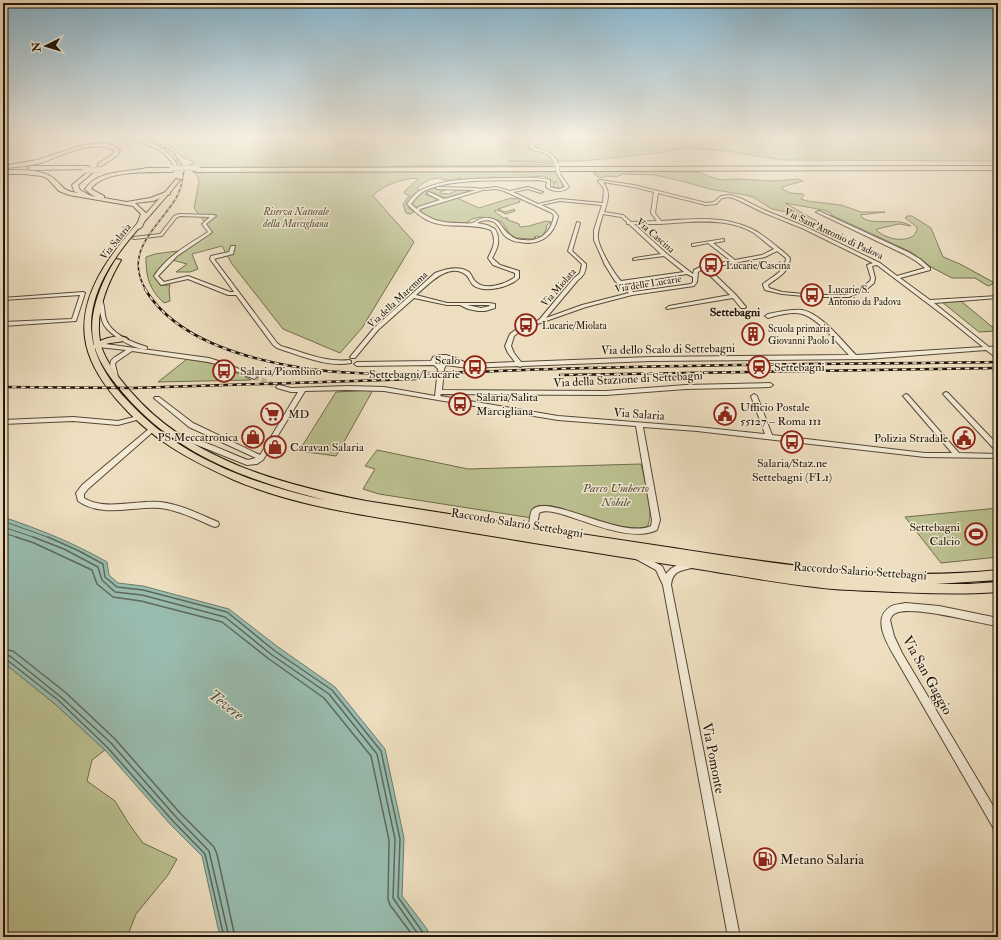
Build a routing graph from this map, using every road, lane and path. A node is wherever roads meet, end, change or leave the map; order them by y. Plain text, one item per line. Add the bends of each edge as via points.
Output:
1 (51, 180) edge
2 (79, 180) edge
3 (97, 180) edge
4 (173, 180) edge
5 (174, 180) edge
6 (517, 180) edge
7 (545, 180) edge
8 (563, 180) edge
9 (457, 182) junction
10 (432, 187) junction
11 (448, 189) junction
12 (483, 189) junction
13 (656, 191) junction
14 (510, 192) junction
15 (541, 192) dead end
16 (168, 193) junction
17 (429, 193) dead end
18 (89, 197) junction
19 (100, 199) junction
20 (112, 200) junction
21 (444, 200) junction
22 (136, 204) junction
23 (160, 204) junction
24 (605, 204) junction
25 (537, 205) junction
26 (417, 211) junction
27 (818, 212) dead end
28 (602, 213) junction
29 (578, 223) dead end
30 (628, 223) junction
31 (660, 223) junction
32 (473, 225) junction
33 (139, 227) junction
34 (134, 238) junction
35 (723, 240) dead end
36 (690, 241) dead end
37 (709, 242) junction
38 (694, 245) junction
39 (234, 247) dead end
40 (699, 248) dead end
41 (777, 249) junction
42 (665, 255) junction
43 (635, 260) dead end
44 (735, 262) junction
45 (878, 264) junction
46 (704, 267) junction
47 (688, 273) junction
48 (696, 277) junction
49 (897, 277) junction
50 (620, 283) junction
51 (237, 293) junction
52 (632, 294) junction
53 (413, 296) junction
54 (734, 296) junction
55 (998, 297) edge
56 (3, 300) edge
57 (100, 300) junction
58 (92, 302) junction
59 (930, 302) junction
60 (80, 304) junction
61 (462, 305) junction
62 (743, 307) dead end
63 (669, 308) dead end
64 (768, 316) dead end
65 (541, 320) junction
66 (3, 324) edge
67 (125, 339) junction
68 (94, 346) junction
69 (134, 347) junction
70 (362, 347) junction
71 (988, 348) junction
72 (997, 351) edge
73 (854, 357) junction
74 (362, 358) junction
75 (351, 359) junction
76 (441, 362) junction
77 (357, 364) junction
78 (380, 364) junction
79 (520, 365) junction
80 (115, 377) junction
81 (254, 377) tunnel mouth
82 (770, 385) dead end
83 (279, 387) tunnel mouth
84 (303, 389) junction
85 (946, 394) dead end
86 (438, 395) junction
87 (754, 396) dead end
88 (906, 396) dead end
89 (157, 398) dead end
90 (138, 418) junction
91 (3, 422) edge
92 (639, 425) junction
93 (152, 430) junction
94 (768, 437) junction
95 (181, 440) junction
96 (998, 449) edge
97 (958, 456) junction
98 (998, 456) edge
99 (261, 458) junction
100 (215, 524) dead end
101 (532, 531) junction
102 (637, 556) junction
103 (696, 564) junction
104 (998, 575) edge
105 (667, 585) junction
106 (998, 587) edge
107 (998, 622) edge
108 (998, 825) edge
109 (734, 937) edge

1 - 19 highway via 65,192
2 - 18 highway via 75,185 77,191
3 - 20 highway via 88,189
4 - 16 main road, Via Salaria
5 - 23 main road, Via Salaria via 172,192
6 - 9 street, bridge
7 - 8 street, bridge via 549,181 548,186 551,189 564,189 567,187
9 - 10 street
9 - 11 street
10 - 11 street
10 - 26 street via 419,193 410,203 410,207
11 - 12 street
12 - 14 street, Via della Maremma via 498,188
12 - 21 street, Via della Maremma
13 - 24 street, Via Sant'Antonio di Padova via 600,181 606,189
13 - 31 street via 653,213
13 - 45 street, Via Sant'Antonio di Padova via 706,204 716,202 723,196 736,197
14 - 15 street via 526,188
14 - 25 street, Via della Maremma
16 - 22 highway via 155,200
16 - 23 main road, Via Salaria
17 - 21 street
18 - 19 highway
18 - 20 highway
19 - 22 highway
20 - 22 highway
21 - 26 street, Via della Maremma via 421,207
22 - 23 highway
22 - 33 highway via 144,214
23 - 33 main road, Via Salaria
23 - 34 main road, Via Salaria
24 - 25 street via 560,200
24 - 28 street
25 - 32 street, Via della Maremma via 556,216 552,229 540,240 513,240 492,220 479,220
26 - 32 street, Via della Maremma via 437,222
27 - 49 street via 909,254 928,270
28 - 30 street, Via Cascina via 621,216
28 - 50 street via 596,230 596,240 607,265
29 - 65 street, Via Miolata via 570,251 584,264 584,270
30 - 31 street
30 - 42 street, Via Cascina
31 - 41 street via 704,221 737,225 755,232
32 - 53 street, Via della Maremma via 493,229 497,247 490,258 491,261 517,272 517,278 505,284 483,286 473,282 466,273 448,270 437,274
33 - 58 main road, Via Salaria via 109,262
34 - 51 street via 161,235 180,214 214,216 204,224 210,232 175,255 156,276 163,284 188,277 230,294
34 - 57 main road, Via Salaria via 115,264
35 - 37 street
36 - 38 street
37 - 38 street
37 - 44 street
38 - 40 street
39 - 51 street via 231,253 212,259
41 - 44 street via 766,255
41 - 45 street via 787,256 788,263 783,273 766,284 765,287 771,291 829,297 850,295 871,283 873,278 869,265
42 - 43 street
42 - 47 street, Via Cascina
44 - 46 street
45 - 49 street, Via Sant'Antonio di Padova
46 - 48 street, Via delle Lucarie via 697,270
46 - 54 street
47 - 48 street, Via Cascina
47 - 50 street
48 - 52 street, Via delle Lucarie via 694,284 688,286
49 - 59 street, Via Sant'Antonio di Padova
50 - 52 street
51 - 75 street via 267,335 279,347 338,362
52 - 65 street, Via delle Lucarie
53 - 61 street via 433,302
53 - 70 street, Via della Maremma via 376,329
54 - 62 street
54 - 63 street
55 - 59 street
56 - 60 street via 83,293
57 - 67 street via 107,325
57 - 68 main road, Via Salaria
58 - 60 street
58 - 68 main road, Via Salaria via 88,328
59 - 71 street, Via Sant'Antonio di Padova
60 - 66 street via 74,320
61 - 61 street via 489,304 493,307 476,310
64 - 73 street via 805,313 828,330
65 - 79 street, Via delle Lucarie via 518,330 510,339 509,350
67 - 68 main road via 108,340
67 - 69 street
68 - 69 street
68 - 80 main road, Raccordo Salario Settebagni
68 - 90 main road, Raccordo Salario Settebagni via 97,367
69 - 80 street via 113,361
69 - 81 street via 218,362
70 - 74 street
70 - 75 street, Via della Maremma
71 - 72 street, Via Sant'Antonio di Padova
71 - 73 street, Via dello Scalo di Settebagni
73 - 79 street, Via dello Scalo di Settebagni
74 - 75 street
74 - 77 street
74 - 78 street
75 - 77 street, Via dello Scalo di Settebagni
76 - 78 street, Via dello Scalo di Settebagni
76 - 79 street, Via dello Scalo di Settebagni via 468,366
76 - 86 street
77 - 78 street, Via dello Scalo di Settebagni
80 - 95 main road, Raccordo Salario Settebagni via 141,409
82 - 86 street, Via della Stazione di Settebagni via 686,387 606,393
83 - 84 street, Via Salaria via 289,390
84 - 86 street, Via Salaria via 379,388
84 - 99 street
85 - 96 street
86 - 92 street, Via Salaria via 544,416
87 - 94 street
88 - 97 street
89 - 99 street via 191,425
90 - 91 street via 118,423 73,419
90 - 93 main road, Raccordo Salario Settebagni
92 - 94 street, Via Salaria
92 - 101 street via 656,520 653,530 628,530 543,508 535,512
93 - 100 street via 85,487 80,493 80,499 90,504 108,506 164,506
93 - 102 main road, Raccordo Salario Settebagni via 179,449 222,470 265,488 306,499 363,512
94 - 97 street, Via Salaria via 875,450
95 - 99 street via 192,441 248,463
95 - 101 main road, Raccordo Salario Settebagni via 250,474 317,494 396,510
97 - 98 street, Via Salaria
101 - 104 main road, Raccordo Salario Settebagni via 828,575 920,579
102 - 103 main road, Raccordo Salario Settebagni
102 - 105 street, Via Pomonte via 659,568
103 - 105 street via 672,571 668,576
103 - 106 main road, Raccordo Salario Settebagni via 838,585
105 - 109 street, Via Pomonte
107 - 108 street, Via San Gaggio via 941,610 908,607 892,610 886,620 899,656

